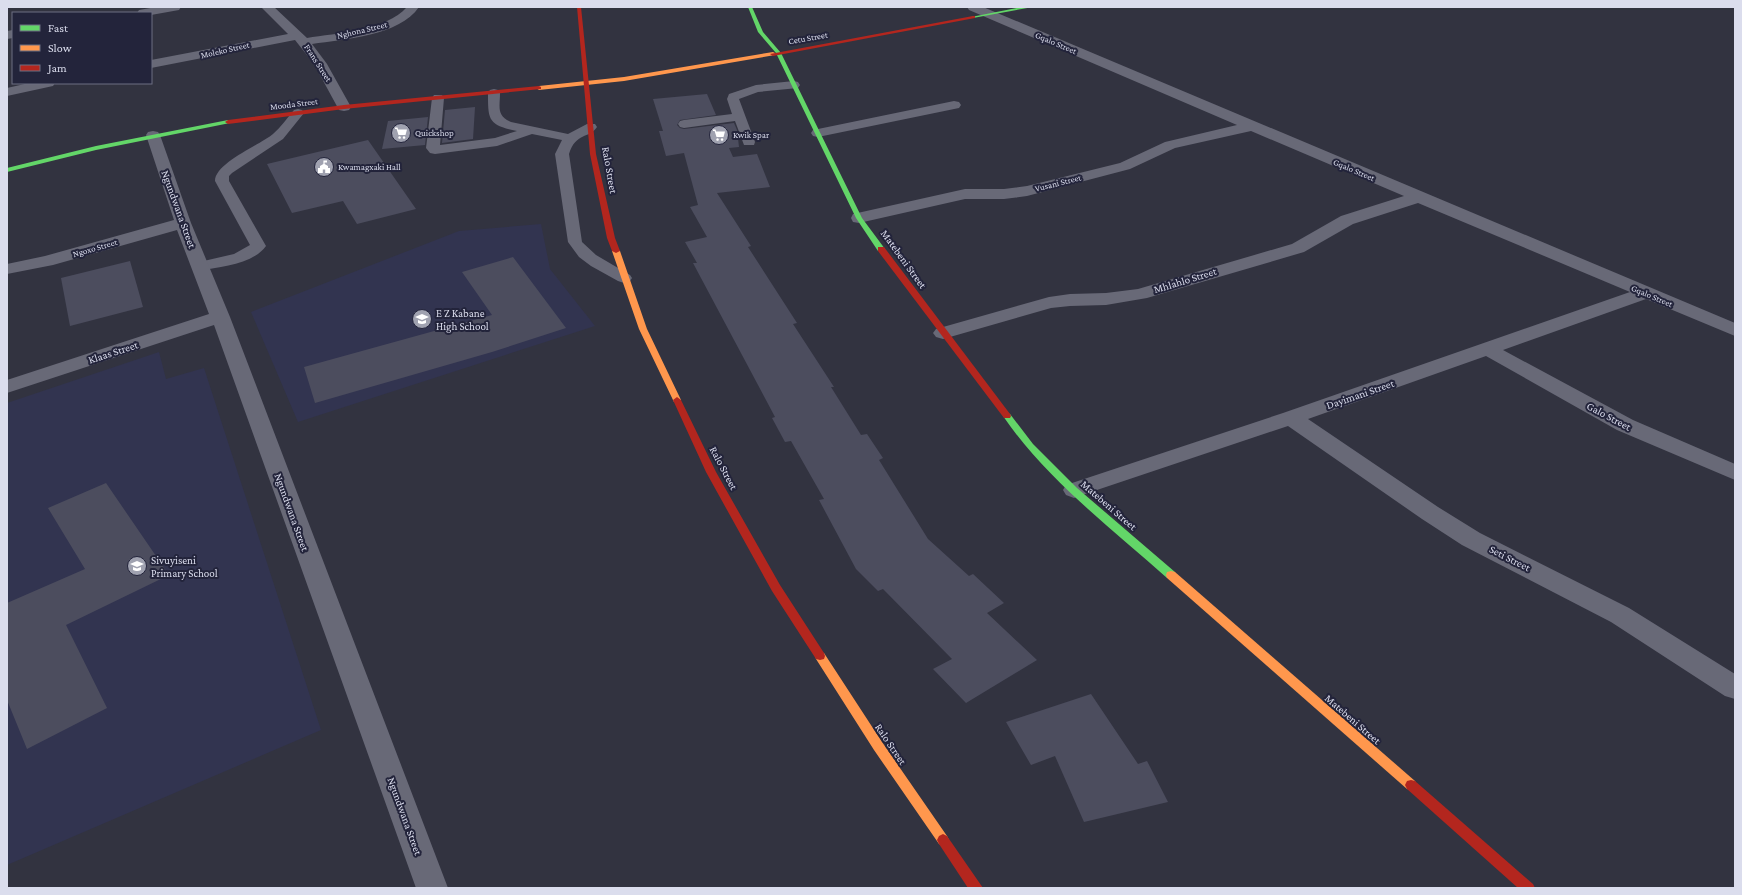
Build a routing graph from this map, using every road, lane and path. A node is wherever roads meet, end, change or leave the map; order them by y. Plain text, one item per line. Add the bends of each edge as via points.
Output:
1 (175, 7) edge
2 (267, 7) edge
3 (413, 7) edge
4 (579, 7) edge
5 (750, 7) edge
6 (973, 7) edge
7 (1031, 7) edge
8 (148, 12) edge
9 (991, 15) junction
10 (301, 39) junction
11 (778, 54) junction
12 (152, 64) edge
13 (43, 84) edge
14 (588, 84) junction
15 (794, 85) junction
16 (7, 92) edge
17 (494, 93) junction
18 (438, 98) junction
19 (954, 105) dead end
20 (344, 107) junction
21 (298, 113) junction
22 (739, 117) junction
23 (684, 124) dead end
24 (1252, 126) junction
25 (591, 127) junction
26 (531, 130) junction
27 (818, 132) junction
28 (153, 136) junction
29 (570, 138) junction
30 (749, 142) dead end
31 (7, 170) edge
32 (1418, 197) junction
33 (858, 218) junction
34 (183, 223) junction
35 (200, 266) junction
36 (7, 269) edge
37 (624, 278) junction
38 (1646, 293) junction
39 (220, 318) junction
40 (1735, 330) edge
41 (942, 333) junction
42 (1487, 349) junction
43 (7, 387) edge
44 (1291, 418) junction
45 (1735, 473) edge
46 (1074, 490) junction
47 (1735, 688) edge
48 (432, 888) edge
49 (976, 888) edge
50 (1528, 888) edge

1 - 8 street
2 - 10 street, Frans Street
3 - 10 street, Nghona Street via 405,16 383,26
4 - 14 street, Ralo Street
5 - 11 street, Matebeni Street via 761,35
6 - 9 street, Gqalo Street
7 - 9 street, Cetu Street
9 - 11 street, Cetu Street
9 - 24 street, Gqalo Street
10 - 12 street, Moleko Street via 270,40
10 - 20 street, Frans Street via 320,64
11 - 14 street, Cetu Street
11 - 15 street, Matebeni Street
13 - 16 street
14 - 17 street, Mooda Street
14 - 25 street, Ralo Street
15 - 22 lane via 756,89 736,95 732,99
15 - 27 street, Matebeni Street
17 - 18 street, Mooda Street
17 - 26 lane via 494,115 499,121
18 - 20 street, Mooda Street
18 - 26 lane via 433,148 435,150 497,142
19 - 27 street
20 - 21 street, Mooda Street
21 - 28 street, Mooda Street via 222,123
21 - 35 lane via 281,133 222,176 222,181 258,246 247,255
22 - 23 lane
22 - 30 lane
24 - 32 street, Gqalo Street
24 - 33 street, Vusani Street via 1170,145 1125,166 1027,191 965,194
25 - 29 lane
25 - 37 street, Ralo Street via 611,238
26 - 29 lane
27 - 33 street, Matebeni Street
28 - 31 street, Mooda Street
28 - 34 street, Ngundwana Street
29 - 37 lane via 562,154 575,242 586,255
32 - 38 street, Gqalo Street
32 - 41 street, Mhlahlo Street via 1342,222 1311,243 1298,248 1140,294 1049,303
33 - 41 street, Matebeni Street
34 - 35 street, Ngundwana Street
34 - 36 street, Ngoxo Street via 47,261
35 - 39 street, Ngundwana Street
37 - 49 street, Ralo Street via 644,329 711,472 776,588 878,746
38 - 40 street, Gqalo Street
38 - 42 street, Dayimani Street
39 - 43 street, Klaas Street
39 - 48 street, Ngundwana Street
41 - 46 street, Matebeni Street via 1030,446
42 - 44 street, Dayimani Street
42 - 45 street, Galo Street via 1625,425
44 - 46 street, Dayimani Street
44 - 47 street, Seti Street via 1471,539 1620,615
46 - 50 street, Matebeni Street

